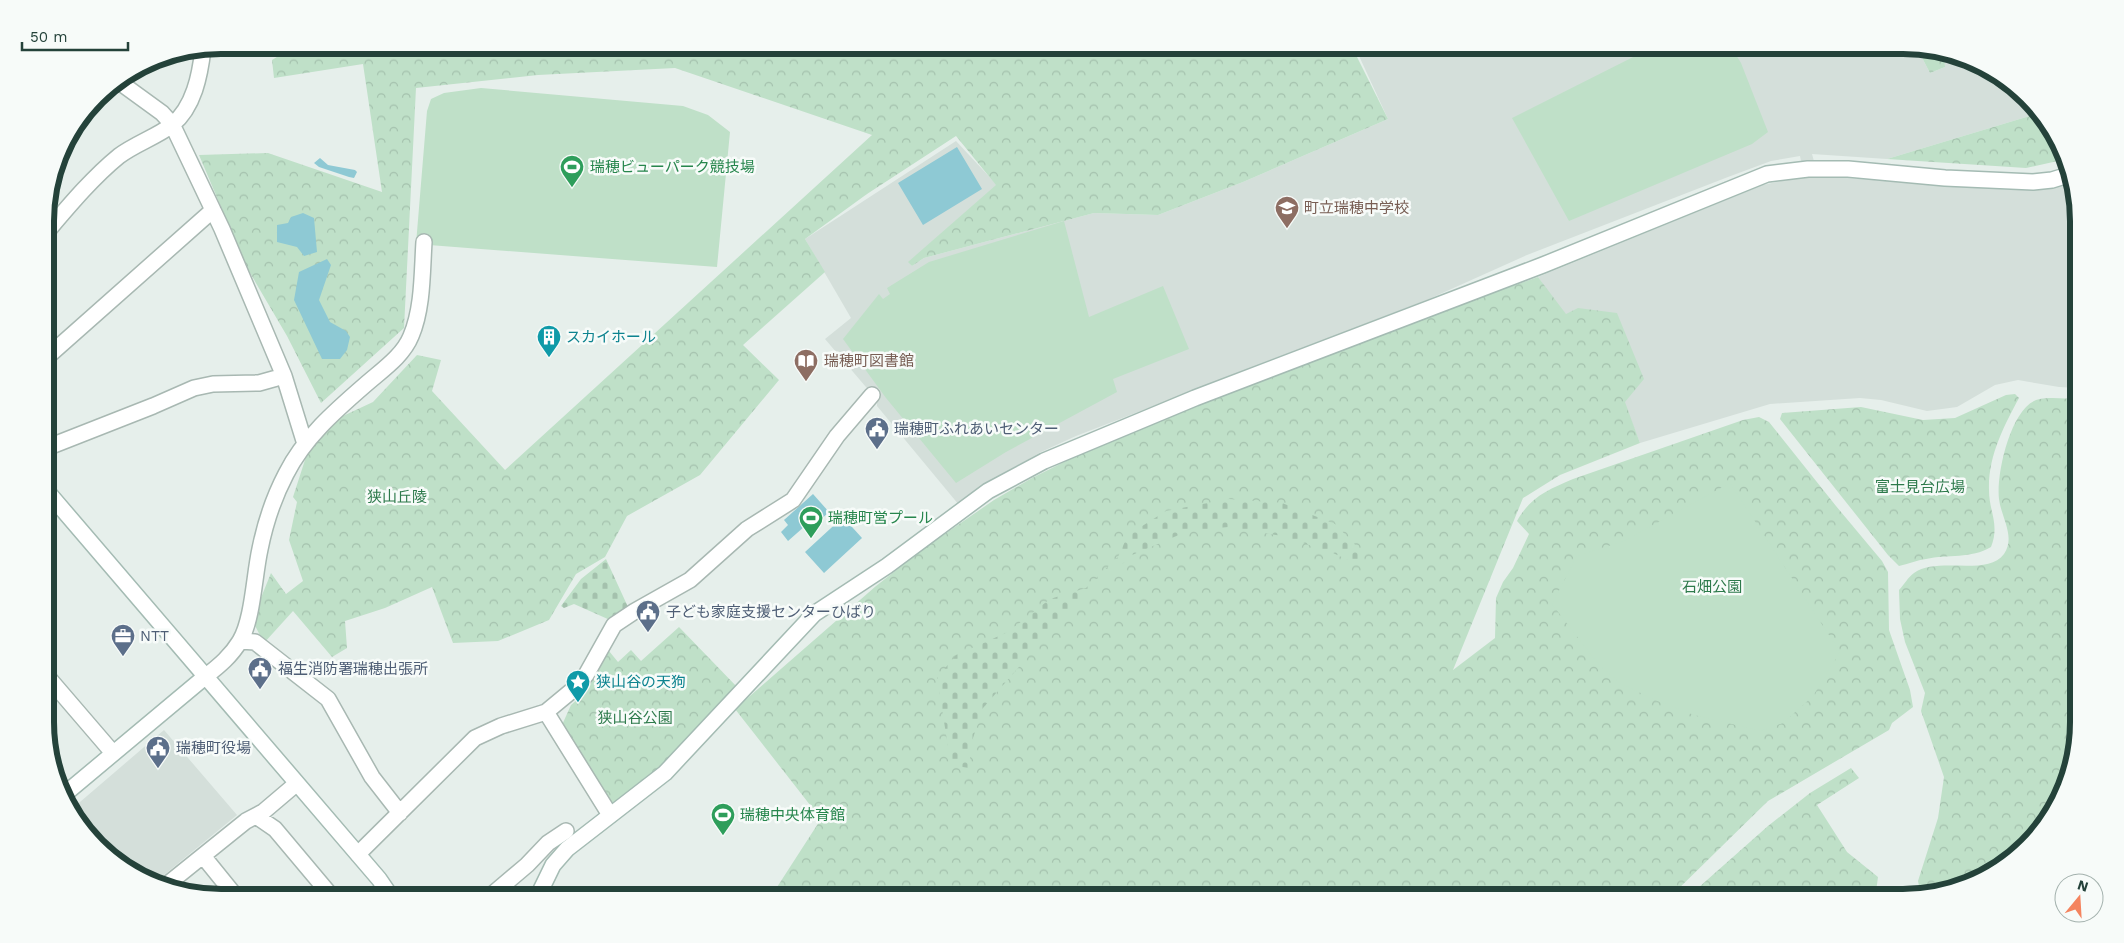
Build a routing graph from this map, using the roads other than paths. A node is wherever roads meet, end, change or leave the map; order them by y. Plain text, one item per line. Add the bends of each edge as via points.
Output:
1 (202, 55) edge
2 (124, 85) edge
3 (172, 124) junction
4 (2064, 176) edge
5 (213, 210) junction
6 (54, 225) edge
7 (424, 242) dead end
8 (54, 351) edge
9 (284, 376) junction
10 (872, 395) dead end
11 (305, 444) junction
12 (54, 445) edge
13 (54, 499) edge
14 (240, 641) junction
15 (206, 676) junction
16 (54, 684) edge
17 (546, 712) junction
18 (113, 754) junction
19 (296, 784) junction
20 (68, 791) edge
21 (400, 813) junction
22 (610, 815) junction
23 (256, 816) junction
24 (566, 831) dead end
25 (358, 854) junction
26 (203, 856) junction
27 (171, 882) edge
28 (229, 889) edge
29 (325, 889) edge
30 (385, 889) edge
31 (499, 889) edge
32 (541, 889) edge

1 - 3 street via 190,102
2 - 3 street
3 - 5 street
3 - 6 street via 114,161
4 - 22 street via 2033,182 1848,169 1767,174 1543,265 1279,365 1044,461 988,491 814,614 665,772
5 - 8 street
5 - 9 street
7 - 11 street via 416,321 411,338 399,355 321,424
9 - 11 street
9 - 12 street via 259,383 212,384 194,388
10 - 17 street via 838,436 793,500 747,529 690,580 614,625 576,688
11 - 14 street via 286,474 272,507
13 - 15 street
14 - 15 street via 223,663
14 - 21 street via 255,642 328,699 372,777
15 - 18 street
15 - 19 street
16 - 18 street
17 - 21 street via 474,738
17 - 22 street
18 - 20 street
19 - 23 street
19 - 25 street
21 - 25 street
22 - 32 street via 567,849 553,865
23 - 26 street
23 - 29 street via 275,829
24 - 31 street via 548,843
25 - 30 street
26 - 27 street
26 - 28 street

